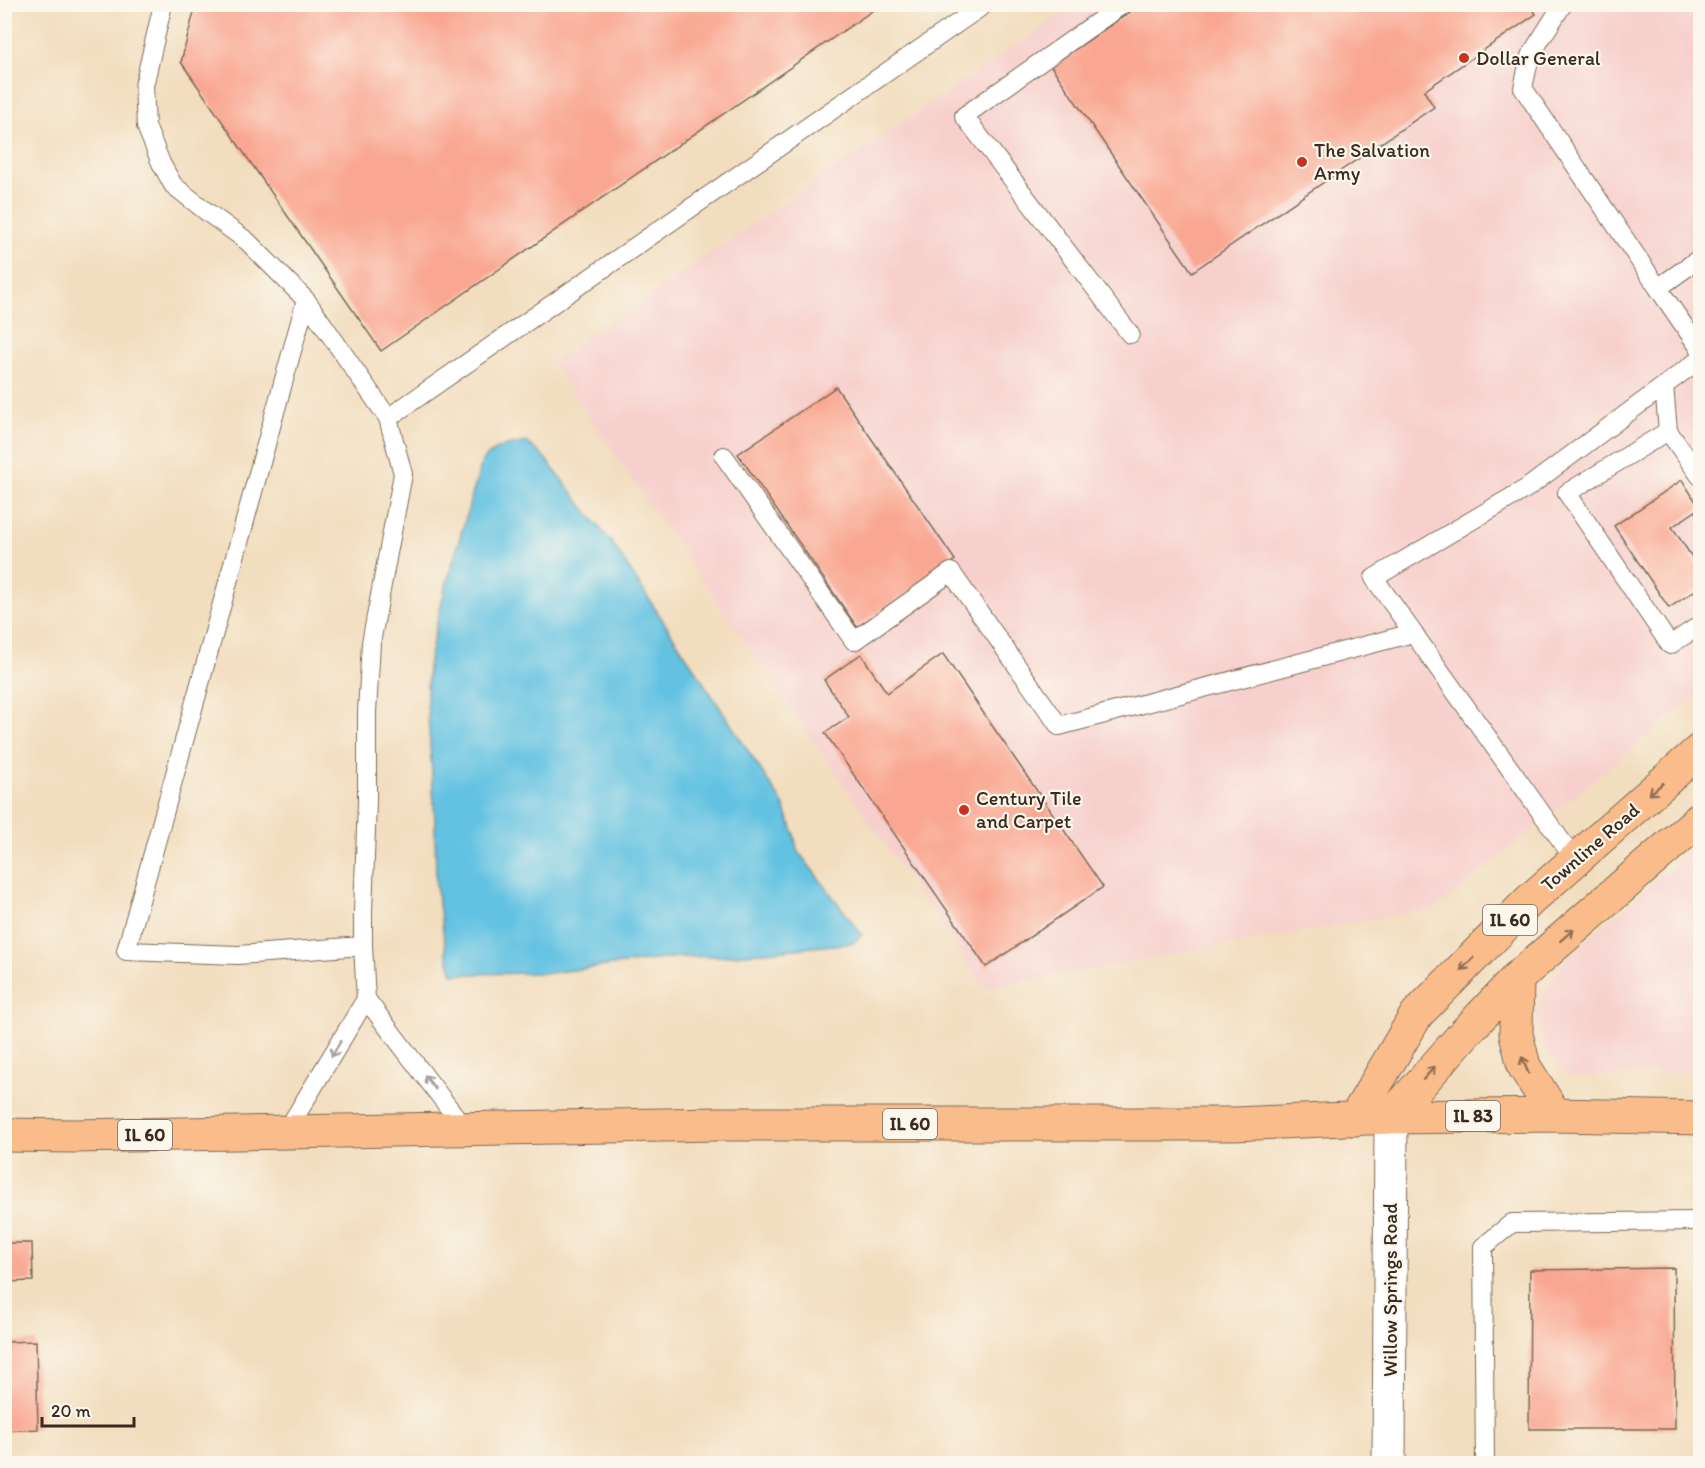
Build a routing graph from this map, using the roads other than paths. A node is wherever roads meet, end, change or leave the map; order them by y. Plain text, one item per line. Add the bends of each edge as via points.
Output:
1 (163, 4) edge
2 (985, 4) edge
3 (1123, 4) edge
4 (1563, 4) edge
5 (1701, 258) edge
6 (1658, 288) junction
7 (306, 300) junction
8 (1130, 334) dead end
9 (1701, 349) edge
10 (1701, 359) edge
11 (1664, 386) junction
12 (388, 418) junction
13 (1668, 431) junction
14 (724, 456) dead end
15 (1701, 476) edge
16 (1701, 625) edge
17 (1413, 633) junction
18 (1701, 750) edge
19 (1701, 819) edge
20 (1575, 860) junction
21 (363, 946) junction
22 (1517, 978) junction
23 (366, 999) junction
24 (1555, 1115) junction
25 (1391, 1117) junction
26 (1701, 1118) edge
27 (1355, 1119) junction
28 (465, 1129) junction
29 (286, 1132) junction
30 (4, 1135) edge
31 (1701, 1221) edge
32 (1389, 1464) edge
33 (1485, 1464) edge

1 - 7 lane via 144,86 146,126 161,163 173,185 246,241
2 - 12 lane
3 - 8 lane via 964,116
4 - 6 lane via 1530,56 1522,88
5 - 6 lane
6 - 9 lane
7 - 12 lane
7 - 21 lane via 126,951 238,955
10 - 11 lane
11 - 13 lane
11 - 17 lane via 1527,488 1374,578
12 - 21 lane via 403,474 371,643
13 - 15 lane
13 - 16 lane via 1568,493 1670,645
14 - 17 lane via 854,641 951,572 1059,726
17 - 20 lane
18 -> 20 main road, Townline Road / IL 60
22 -> 19 main road, IL 60
20 -> 27 main road, Townline Road / IL 60 via 1417,1014
21 - 23 lane
24 -> 22 main road via 1524,1066 1516,1034
25 -> 22 main road, IL 60
28 -> 23 lane
23 -> 29 lane
24 - 25 main road, IL 83
24 - 26 main road, IL 83
25 - 27 main road, IL 60
25 - 32 street, Willow Springs Road
27 - 28 main road, IL 60 via 1235,1124 717,1124
28 - 29 main road, IL 60
29 - 30 main road, IL 60
31 - 33 lane via 1512,1223 1483,1247

